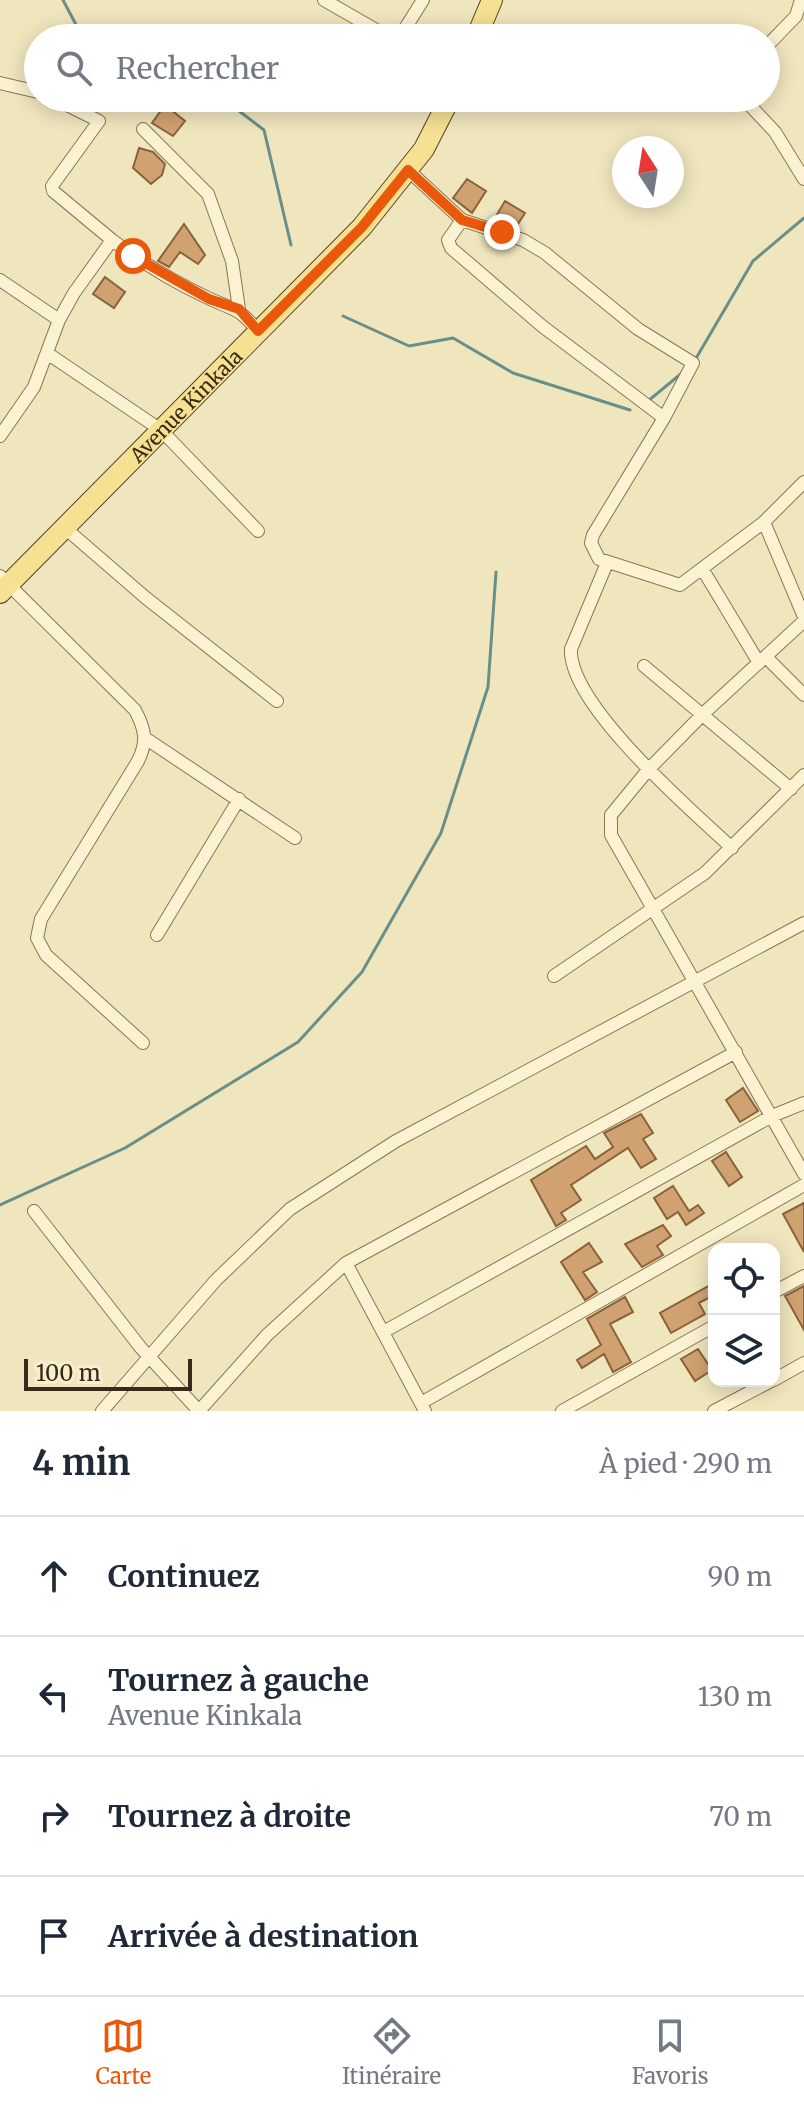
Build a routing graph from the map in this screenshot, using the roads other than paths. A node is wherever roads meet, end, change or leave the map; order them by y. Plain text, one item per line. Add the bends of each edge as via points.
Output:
1 (324, 0) edge
2 (423, 0) edge
3 (492, 0) edge
4 (801, 0) edge
5 (366, 24) edge
6 (408, 24) edge
7 (482, 24) edge
8 (780, 33) edge
9 (0, 83) edge
10 (24, 89) edge
11 (81, 112) edge
12 (444, 112) edge
13 (756, 112) edge
14 (143, 129) dead end
15 (408, 170) junction
16 (804, 179) edge
17 (462, 220) junction
18 (112, 240) junction
19 (0, 280) edge
20 (239, 309) junction
21 (59, 320) junction
22 (258, 331) junction
23 (47, 353) junction
24 (664, 418) junction
25 (161, 430) junction
26 (0, 436) edge
27 (804, 482) edge
28 (764, 522) junction
29 (65, 528) junction
30 (258, 531) dead end
31 (607, 563) junction
32 (703, 570) junction
33 (3, 584) edge
34 (804, 619) edge
35 (763, 660) junction
36 (644, 666) dead end
37 (804, 695) edge
38 (277, 701) dead end
39 (703, 714) junction
40 (145, 738) junction
41 (648, 770) junction
42 (804, 775) edge
43 (791, 789) junction
44 (239, 799) junction
45 (295, 838) dead end
46 (732, 848) junction
47 (655, 911) junction
48 (804, 923) edge
49 (157, 935) dead end
50 (554, 976) dead end
51 (697, 983) junction
52 (143, 1043) dead end
53 (736, 1052) junction
54 (804, 1103) edge
55 (772, 1116) junction
56 (804, 1174) edge
57 (804, 1185) edge
58 (34, 1211) dead end
59 (346, 1263) junction
60 (804, 1276) edge
61 (780, 1289) edge
62 (708, 1329) edge
63 (385, 1331) junction
64 (148, 1356) junction
65 (804, 1363) edge
66 (780, 1376) edge
67 (760, 1387) edge
68 (423, 1407) edge
69 (102, 1411) edge
70 (199, 1411) edge
71 (562, 1411) edge
72 (714, 1411) edge

1 - 5 street
2 - 6 street
3 - 7 main road
4 - 8 street via 796,16
9 - 10 street
11 - 18 street via 99,121 53,191
12 - 15 main road, Avenue Kinkala
13 - 16 street
14 - 20 street via 208,194 232,261
15 - 17 street
15 - 22 main road, Avenue Kinkala via 362,227
17 - 24 street via 448,240 451,248 542,326
17 - 24 street via 545,253 638,329 693,363
18 - 20 street via 209,299
18 - 21 street
19 - 21 street
20 - 22 street
21 - 23 street
22 - 25 main road, Avenue Kinkala
23 - 25 street
23 - 26 street via 34,387
24 - 31 street via 593,535 593,551
25 - 29 main road, Avenue Kinkala
25 - 30 street
27 - 28 street
28 - 32 street
28 - 34 street
29 - 33 main road, Avenue Kinkala
29 - 38 street
31 - 32 street via 680,585
31 - 41 street via 571,649 570,664 583,689
32 - 35 street
33 - 40 street via 135,710
34 - 35 street
35 - 37 street
35 - 39 street
36 - 39 street
39 - 41 street
39 - 43 street
40 - 44 street
40 - 52 street via 138,761 41,919 37,938 46,955
41 - 46 street
41 - 47 street via 611,815 610,826
42 - 43 street
43 - 46 street
44 - 45 street
44 - 49 street
46 - 47 street
47 - 50 street
47 - 51 street
48 - 51 street
51 - 53 street
51 - 64 street via 396,1141 290,1209
53 - 55 street
53 - 59 street
54 - 55 street
55 - 56 street
55 - 63 street
57 - 68 street
58 - 64 street
59 - 63 street
59 - 70 street via 267,1335
60 - 61 street
62 - 71 street
63 - 68 street
64 - 69 street
64 - 70 street
65 - 66 street
67 - 72 street

